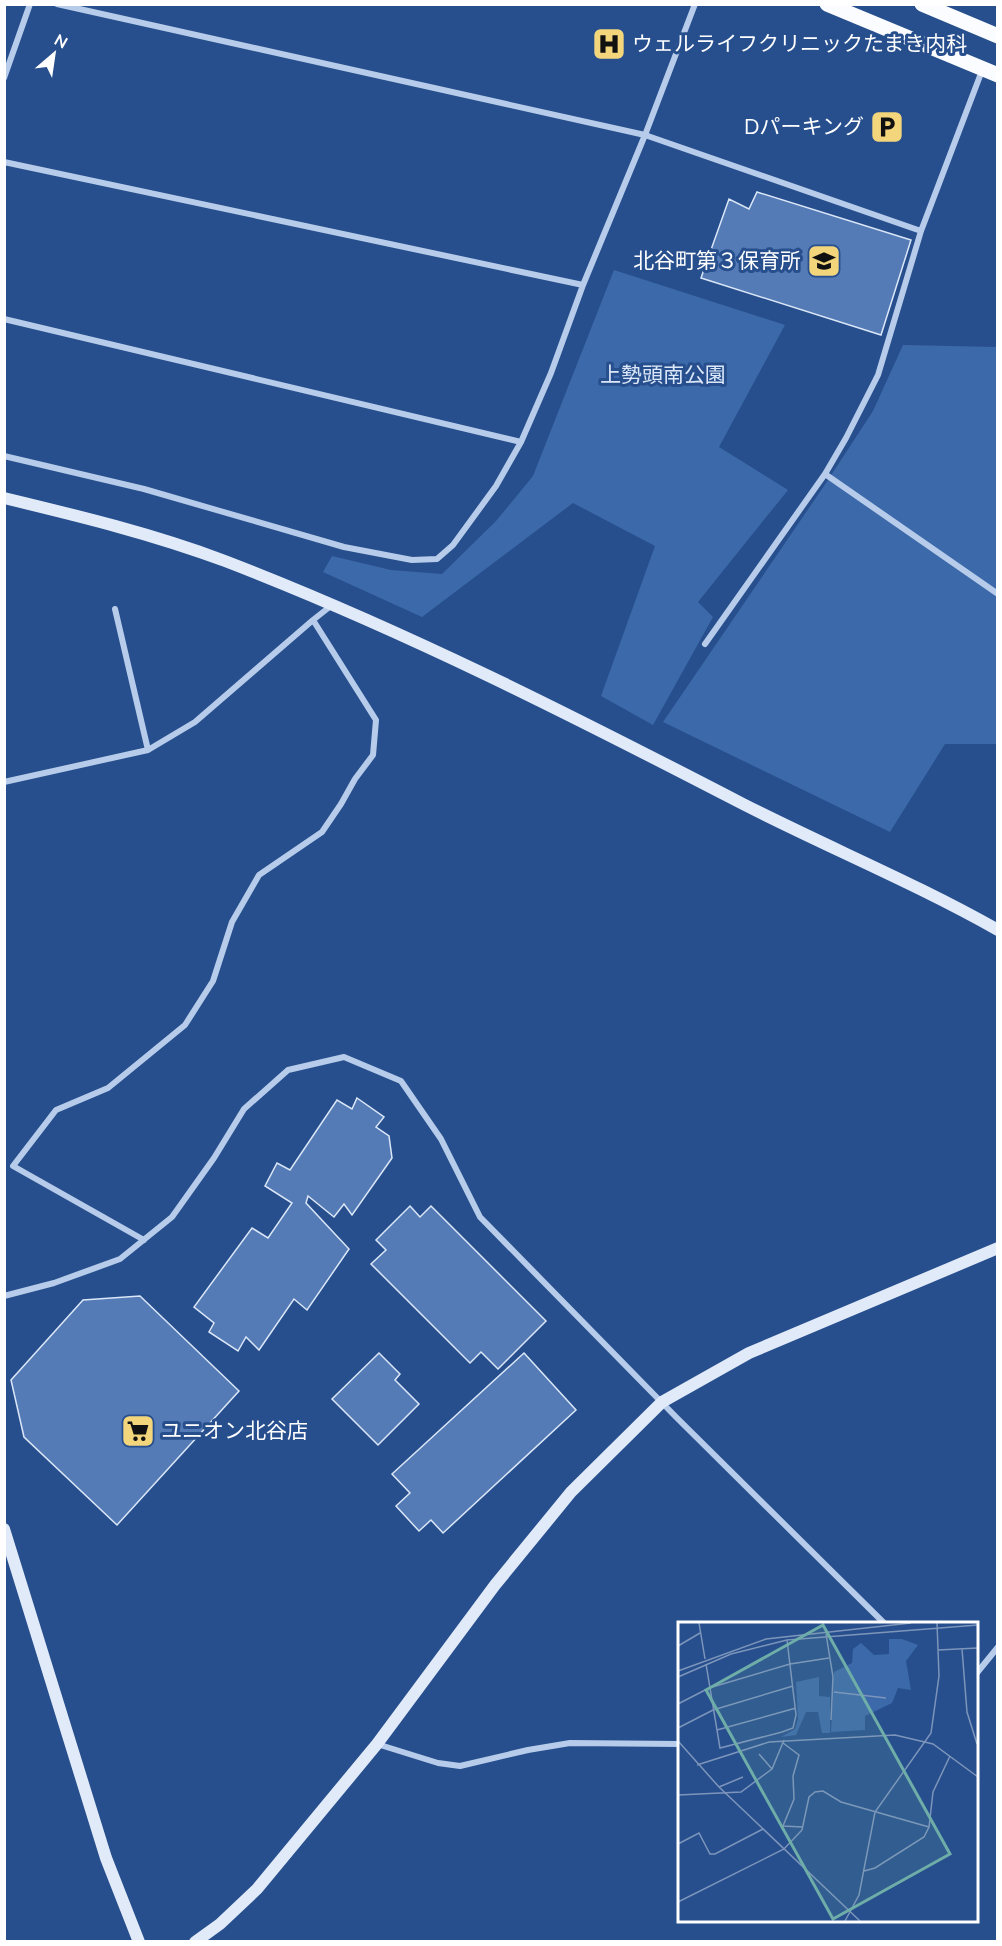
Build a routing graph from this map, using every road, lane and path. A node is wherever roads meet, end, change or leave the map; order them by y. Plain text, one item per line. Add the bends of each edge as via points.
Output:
1 (30, 4) edge
2 (57, 4) edge
3 (695, 4) edge
4 (827, 4) edge
5 (922, 4) edge
6 (998, 36) edge
7 (990, 72) edge
8 (4, 78) edge
9 (645, 135) junction
10 (4, 162) edge
11 (921, 231) junction
12 (583, 285) junction
13 (4, 319) edge
14 (521, 442) junction
15 (4, 456) edge
16 (825, 474) junction
17 (4, 498) edge
18 (998, 594) edge
19 (332, 605) junction
20 (115, 609) dead end
21 (313, 620) junction
22 (705, 644) dead end
23 (148, 750) junction
24 (4, 782) edge
25 (998, 930) edge
26 (144, 1240) junction
27 (998, 1248) edge
28 (4, 1296) edge
29 (662, 1402) junction
30 (4, 1529) edge
31 (884, 1622) edge
32 (998, 1647) edge
33 (978, 1672) edge
34 (377, 1744) junction
35 (678, 1744) edge
36 (139, 1941) edge
37 (195, 1941) edge

1 - 8 street
2 - 9 street
3 - 9 street
4 - 7 main road
5 - 6 main road
7 - 11 street
9 - 11 street
9 - 12 street
10 - 12 street
11 - 16 street via 878,375
12 - 14 street
13 - 14 street
14 - 15 street via 496,486 453,545 437,559 412,560 344,547 144,489
16 - 18 street
16 - 22 street
17 - 19 street via 108,523 223,561
19 - 21 street
19 - 25 street via 632,747
20 - 23 street
21 - 23 street via 195,722
21 - 26 street via 376,720 373,755 322,832 259,875 232,922 213,981 185,1025 108,1088 56,1110 13,1166
23 - 24 street
26 - 28 street via 120,1260
26 - 29 street via 172,1217 244,1110 288,1070 344,1057 401,1081 441,1139 480,1217
27 - 29 street via 749,1353
29 - 31 street
29 - 34 street via 571,1492 495,1585
30 - 36 street via 106,1858
32 - 33 street
34 - 35 street via 460,1766 570,1743
34 - 37 street via 257,1889 220,1924

